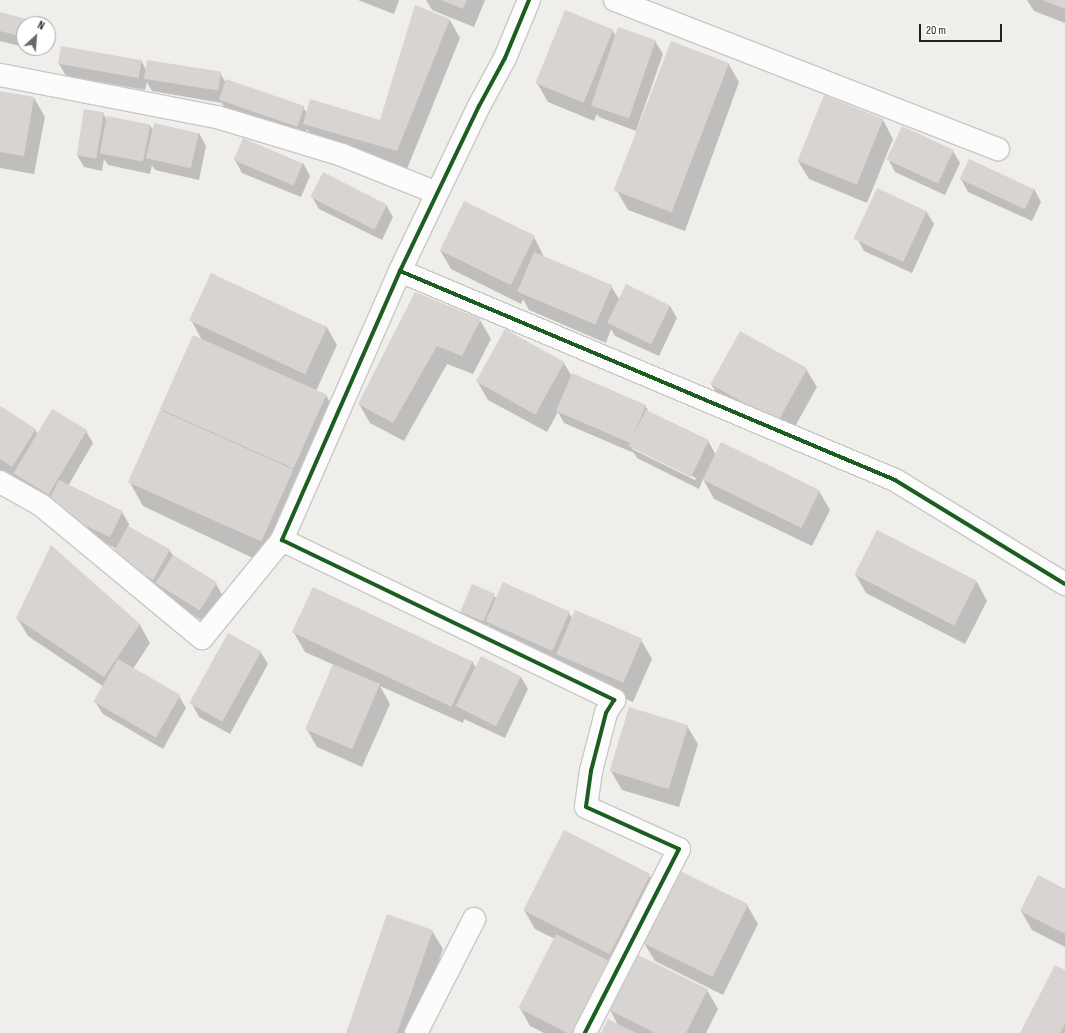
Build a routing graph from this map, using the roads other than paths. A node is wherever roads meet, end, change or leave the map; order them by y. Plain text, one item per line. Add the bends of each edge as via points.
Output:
1 (529, 0) edge
2 (616, 0) edge
3 (0, 75) edge
4 (998, 149) dead end
5 (437, 193) junction
6 (400, 271) junction
7 (0, 482) edge
8 (282, 540) junction
9 (1065, 584) edge
10 (474, 919) dead end
11 (416, 1033) edge
12 (585, 1033) edge

1 - 5 street via 505,58
2 - 4 street
3 - 5 street via 217,117 342,155
5 - 6 street
6 - 8 street
6 - 9 street via 895,480
7 - 8 street via 40,505 202,638
8 - 12 street via 614,700 606,713 591,771 586,807 679,849
10 - 11 street

